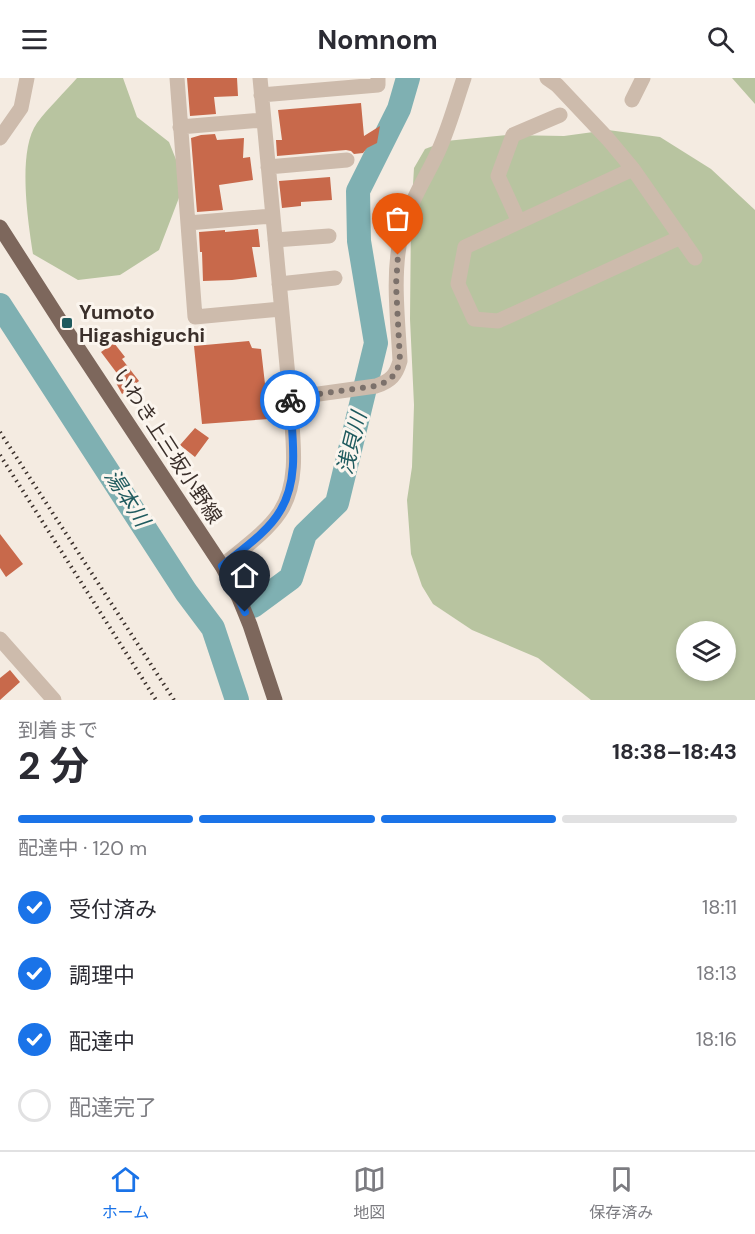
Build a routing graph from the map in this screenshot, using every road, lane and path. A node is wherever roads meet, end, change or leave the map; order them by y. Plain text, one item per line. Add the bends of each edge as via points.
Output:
1 (27, 78) edge
2 (177, 78) edge
3 (260, 78) edge
4 (378, 78) edge
5 (464, 78) edge
6 (548, 78) edge
7 (643, 78) edge
8 (261, 95) junction
9 (632, 100) dead end
10 (560, 115) dead end
11 (263, 120) junction
12 (180, 127) junction
13 (0, 138) edge
14 (346, 160) dead end
15 (268, 167) junction
16 (633, 169) junction
17 (272, 216) junction
18 (519, 222) junction
19 (188, 223) junction
20 (0, 227) edge
21 (329, 236) dead end
22 (681, 237) junction
23 (275, 240) junction
24 (695, 258) dead end
25 (335, 278) dead end
26 (279, 284) junction
27 (281, 309) junction
28 (290, 398) junction
29 (222, 566) junction
30 (0, 639) edge
31 (54, 700) edge
32 (275, 700) edge

1 - 13 street via 21,108
2 - 12 street
3 - 8 street
4 - 8 street via 378,85
5 - 28 street via 400,238 397,371 384,384
6 - 16 street via 587,115
7 - 9 street
8 - 11 street
10 - 18 street via 513,135 498,176
11 - 12 street
11 - 15 street
12 - 19 street
14 - 15 street
15 - 17 street
16 - 18 street
16 - 22 street
17 - 19 street
17 - 23 street
18 - 22 street via 465,247 458,284 474,319 498,321
19 - 27 street via 195,317
20 - 29 main road, いわき上三坂小野線
21 - 23 street
22 - 24 street
23 - 26 street
25 - 26 street
26 - 27 street
27 - 28 street
28 - 29 street via 293,448 289,493 269,526
29 - 32 main road, いわき上三坂小野線 via 250,625
30 - 31 street

